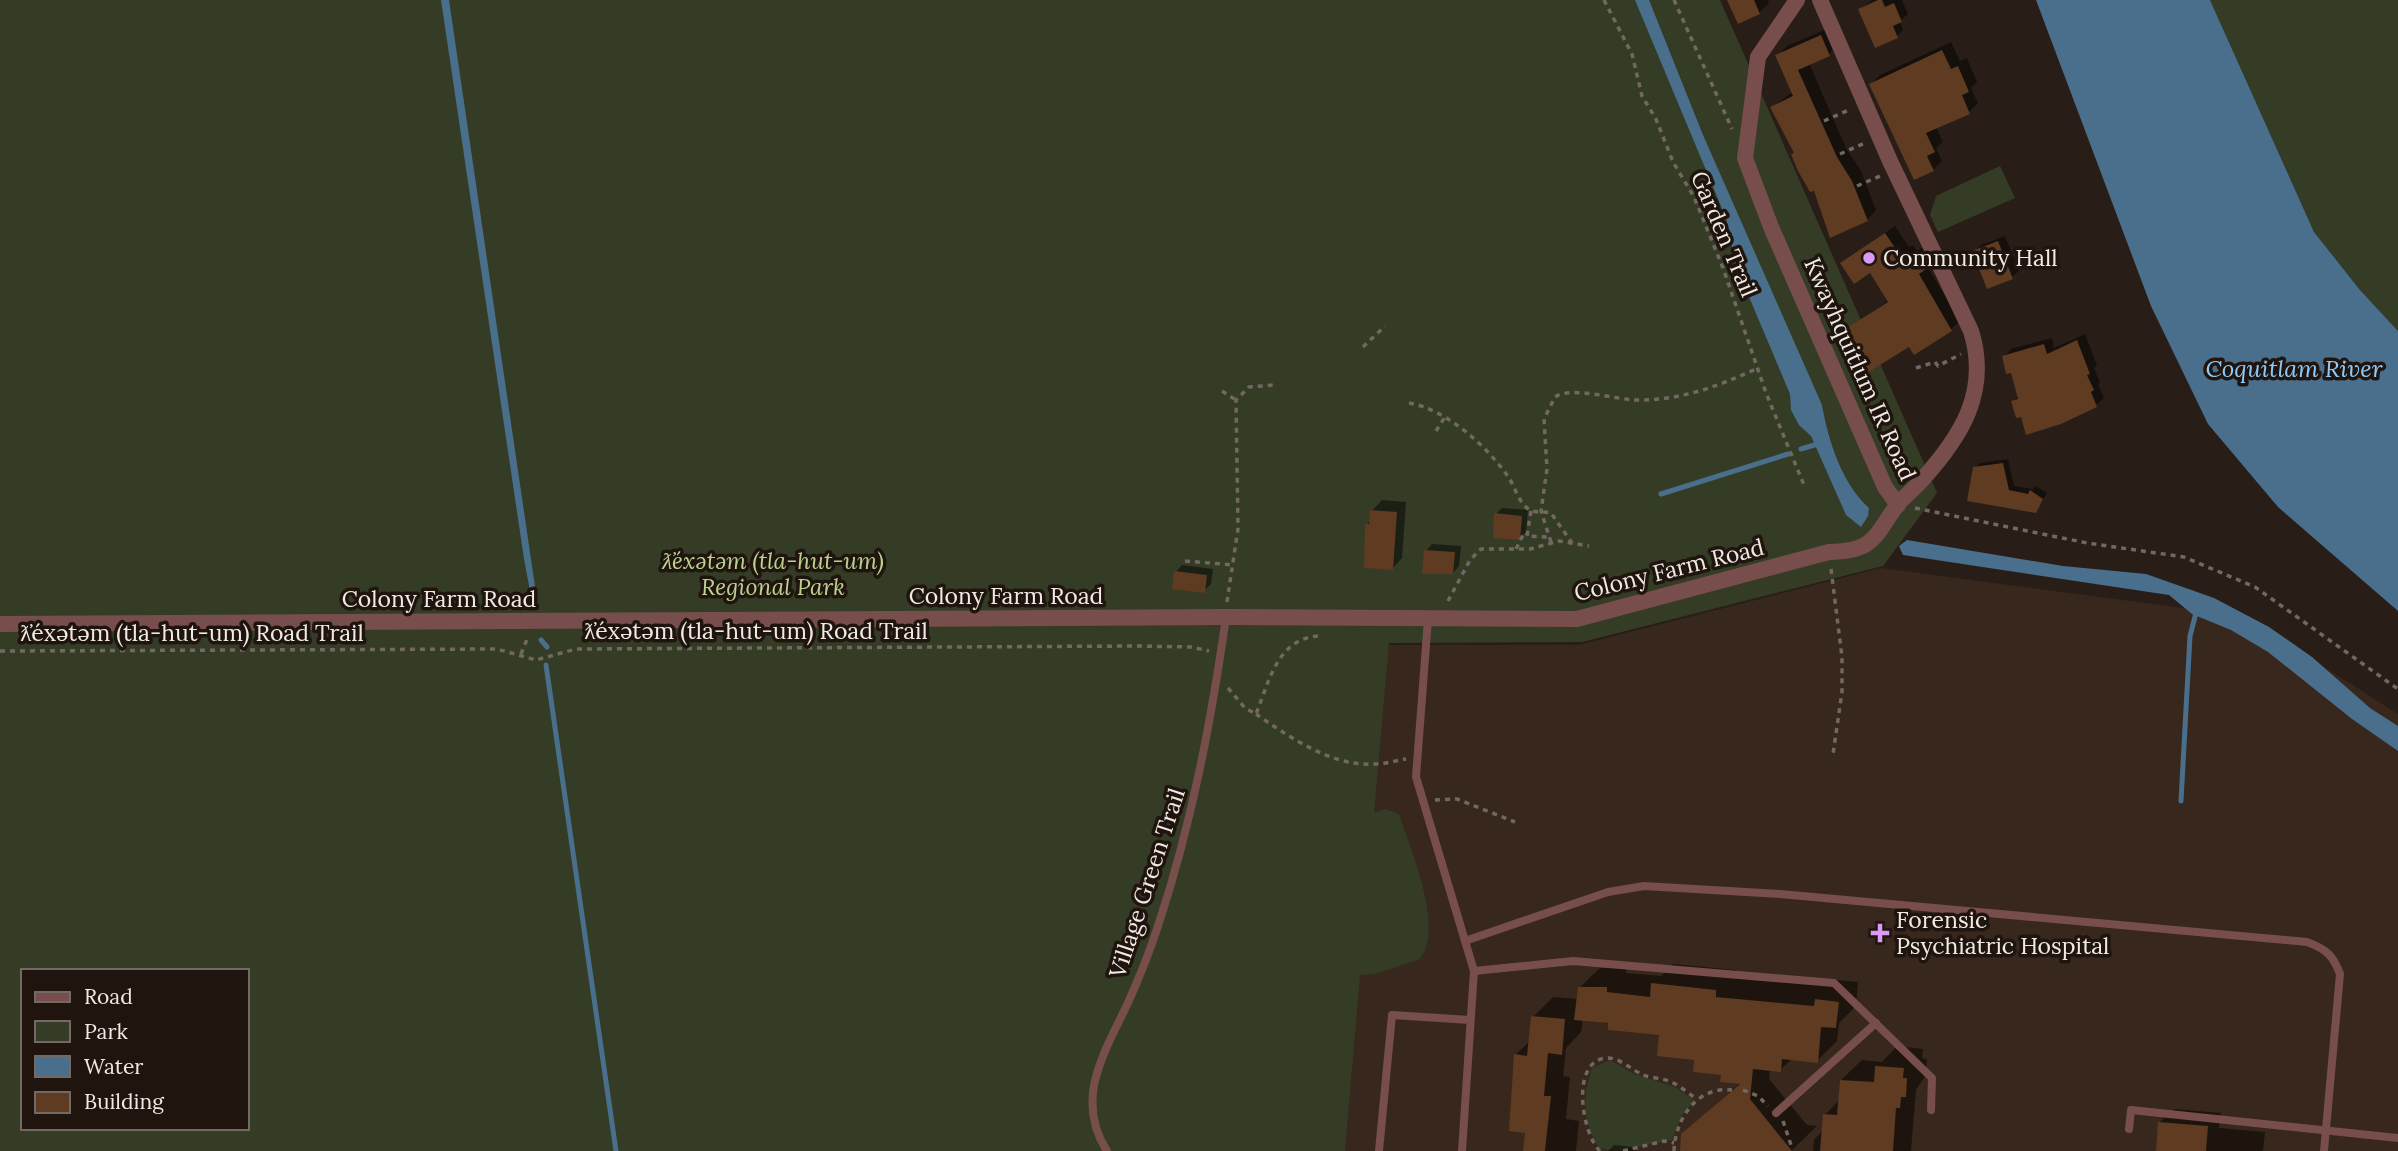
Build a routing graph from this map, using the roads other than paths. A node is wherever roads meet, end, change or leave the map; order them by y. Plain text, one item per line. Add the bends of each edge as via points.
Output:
1 (1797, 0) edge
2 (1820, 0) edge
3 (1898, 505) junction
4 (1226, 617) junction
5 (1428, 619) junction
6 (0, 624) edge
7 (1465, 941) junction
8 (1474, 971) junction
9 (1469, 1020) junction
10 (1876, 1023) junction
11 (1931, 1110) dead end
12 (1776, 1113) dead end
13 (2129, 1129) dead end
14 (2326, 1132) junction
15 (2398, 1138) edge
16 (1107, 1151) edge
17 (1379, 1151) edge
18 (1462, 1151) edge
19 (2324, 1151) edge

1 - 3 street, Kwayhquitlum IR Road via 1758,57 1745,158 1885,487
2 - 3 street, Kwayhquitlum IR Road via 1977,351 1978,383 1967,416 1923,479
3 - 5 street, Colony Farm Road via 1867,546 1577,619
4 - 5 street, Colony Farm Road
4 - 6 street, Colony Farm Road
4 - 16 lane, Village Green Trail via 1198,787 1147,960 1103,1056 1094,1087 1093,1111
5 - 7 lane via 1416,777
7 - 8 lane
7 - 14 lane via 1608,892 1644,886 2308,942 2325,948 2340,974
8 - 9 lane
8 - 10 lane via 1573,961 1834,983
9 - 17 lane via 1392,1015
9 - 18 lane
10 - 11 lane via 1932,1077
10 - 12 lane
13 - 14 lane via 2131,1110
14 - 15 lane
14 - 19 lane

